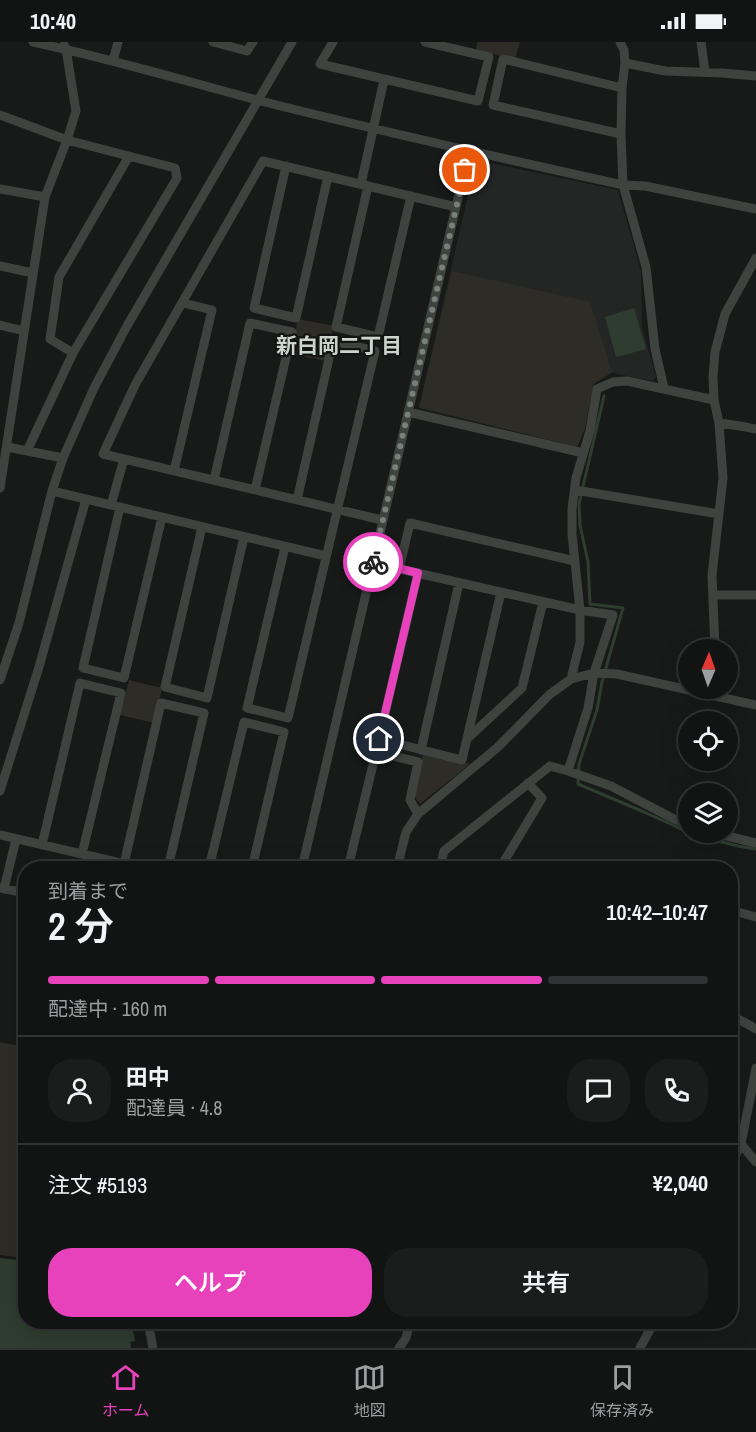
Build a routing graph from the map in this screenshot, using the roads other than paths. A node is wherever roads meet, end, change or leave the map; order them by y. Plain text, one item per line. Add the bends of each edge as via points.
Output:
1 (33, 42) edge
2 (118, 42) edge
3 (213, 42) edge
4 (253, 42) edge
5 (292, 42) edge
6 (333, 42) edge
7 (425, 42) edge
8 (620, 42) edge
9 (701, 42) edge
10 (64, 45) edge
11 (113, 61) junction
12 (625, 63) junction
13 (705, 72) junction
14 (756, 76) edge
15 (384, 80) junction
16 (622, 88) junction
17 (258, 100) junction
18 (0, 115) edge
19 (373, 128) junction
20 (621, 134) junction
21 (67, 140) junction
22 (470, 151) junction
23 (129, 156) junction
24 (286, 166) junction
25 (328, 176) junction
26 (365, 185) junction
27 (623, 185) junction
28 (0, 189) edge
29 (411, 196) junction
30 (45, 197) junction
31 (456, 207) junction
32 (756, 209) edge
33 (756, 258) edge
34 (0, 266) edge
35 (33, 273) junction
36 (183, 303) junction
37 (0, 325) edge
38 (24, 330) junction
39 (73, 353) junction
40 (664, 388) junction
41 (714, 400) junction
42 (408, 412) junction
43 (719, 423) junction
44 (756, 429) edge
45 (7, 447) junction
46 (27, 451) junction
47 (583, 453) junction
48 (63, 458) junction
49 (124, 459) junction
50 (1, 468) edge
51 (174, 471) junction
52 (214, 480) junction
53 (0, 488) edge
54 (255, 490) junction
55 (575, 490) junction
56 (52, 491) junction
57 (86, 499) junction
58 (297, 500) junction
59 (116, 506) junction
60 (338, 509) junction
61 (719, 514) junction
62 (162, 518) junction
63 (382, 520) junction
64 (202, 527) junction
65 (244, 537) junction
66 (285, 547) junction
67 (326, 556) junction
68 (575, 561) junction
69 (373, 563) junction
70 (399, 569) junction
71 (418, 573) junction
72 (459, 583) junction
73 (501, 592) junction
74 (756, 595) edge
75 (713, 596) junction
76 (543, 602) junction
77 (580, 610) junction
78 (715, 639) edge
79 (594, 673) junction
80 (571, 679) junction
81 (0, 680) edge
82 (678, 686) edge
83 (736, 699) edge
84 (756, 705) edge
85 (467, 738) junction
86 (421, 750) junction
87 (568, 771) junction
88 (528, 783) junction
89 (0, 790) edge
90 (418, 814) junction
91 (678, 820) edge
92 (0, 835) edge
93 (16, 839) junction
94 (738, 839) edge
95 (756, 843) edge
96 (42, 845) junction
97 (82, 854) junction
98 (111, 861) edge
99 (125, 861) edge
100 (170, 861) edge
101 (212, 861) edge
102 (254, 861) edge
103 (304, 861) edge
104 (350, 861) edge
105 (398, 861) edge
106 (442, 861) edge
107 (504, 861) edge
108 (2, 888) edge
109 (18, 891) edge
110 (738, 912) edge
111 (756, 917) edge
112 (738, 1019) edge
113 (756, 1029) edge
114 (756, 1068) edge
115 (741, 1144) junction
116 (738, 1150) edge
117 (756, 1162) edge
118 (149, 1329) edge
119 (408, 1329) edge
120 (650, 1329) edge
121 (153, 1348) edge
122 (399, 1348) edge
123 (640, 1348) edge

1 - 10 street
2 - 11 street
3 - 4 street via 248,51
5 - 17 street
6 - 15 street via 320,64
7 - 15 street via 489,57 478,101
8 - 12 street
9 - 13 street
10 - 11 street
10 - 21 street via 76,111
11 - 17 street
12 - 13 street via 665,71
12 - 16 street
13 - 14 street
15 - 19 street
16 - 20 street
16 - 20 street via 503,60 493,105
17 - 19 street
17 - 48 street via 127,326
18 - 21 street
19 - 22 street
19 - 26 street
20 - 27 street
21 - 23 street
21 - 30 street
22 - 27 street
22 - 31 street
23 - 39 street via 59,277 50,339
23 - 39 street via 175,168 177,178
24 - 25 street
24 - 25 street via 254,308 296,318
24 - 36 street via 263,161
25 - 26 street
26 - 29 street
26 - 29 street via 336,327 378,338
27 - 32 street
27 - 40 street via 646,267
28 - 30 street
29 - 31 street
30 - 35 street
31 - 42 street
33 - 41 street via 723,323 715,352
34 - 35 street
35 - 38 street
36 - 49 street via 135,385 103,454
36 - 51 street via 212,310
37 - 38 street
38 - 45 street
39 - 46 street
40 - 41 street
40 - 47 street via 627,381 597,389
41 - 43 street
42 - 47 street
42 - 63 street
43 - 44 street
43 - 61 street via 723,478
45 - 46 street
45 - 50 street
46 - 48 street
47 - 55 street
48 - 56 street
49 - 51 street
49 - 59 street
50 - 53 street
51 - 52 street
52 - 54 street
52 - 54 street via 250,322 292,332
54 - 58 street
55 - 61 street
55 - 68 street
56 - 57 street
56 - 81 street via 19,623
57 - 59 street
57 - 89 street
58 - 60 street
58 - 60 street via 333,341 375,351
59 - 62 street
59 - 62 street via 83,668 124,678
60 - 63 street
60 - 67 street
61 - 75 street
62 - 64 street
63 - 69 street
64 - 65 street
64 - 65 street via 165,687 207,698
65 - 66 street
66 - 67 street
66 - 67 street via 247,708 288,718
68 - 70 street via 410,523
68 - 77 street
69 - 70 street
69 - 103 street
70 - 71 street
71 - 72 street
71 - 86 street via 379,739
72 - 73 street
72 - 86 street
73 - 76 street
73 - 85 street
74 - 75 street
75 - 78 street
76 - 77 street
76 - 85 street via 522,688
77 - 79 street via 613,615
77 - 80 street via 580,642
79 - 80 street
79 - 82 street
79 - 87 street via 588,708
80 - 90 street
83 - 84 street
85 - 86 street via 462,760
87 - 88 street via 550,766
87 - 91 street via 611,786
88 - 106 street via 444,851
88 - 107 street via 542,798
90 - 104 street via 410,800 418,762 376,752
90 - 105 street via 406,832
92 - 93 street
93 - 96 street
93 - 108 street
94 - 95 street
96 - 97 street
96 - 97 street via 80,683 121,693
97 - 98 street
99 - 100 street via 161,703 204,713
101 - 102 street via 243,722 284,732
108 - 109 street
110 - 111 street
112 - 113 street
114 - 115 street
115 - 116 street
115 - 117 street
118 - 121 street
119 - 122 street
120 - 123 street

